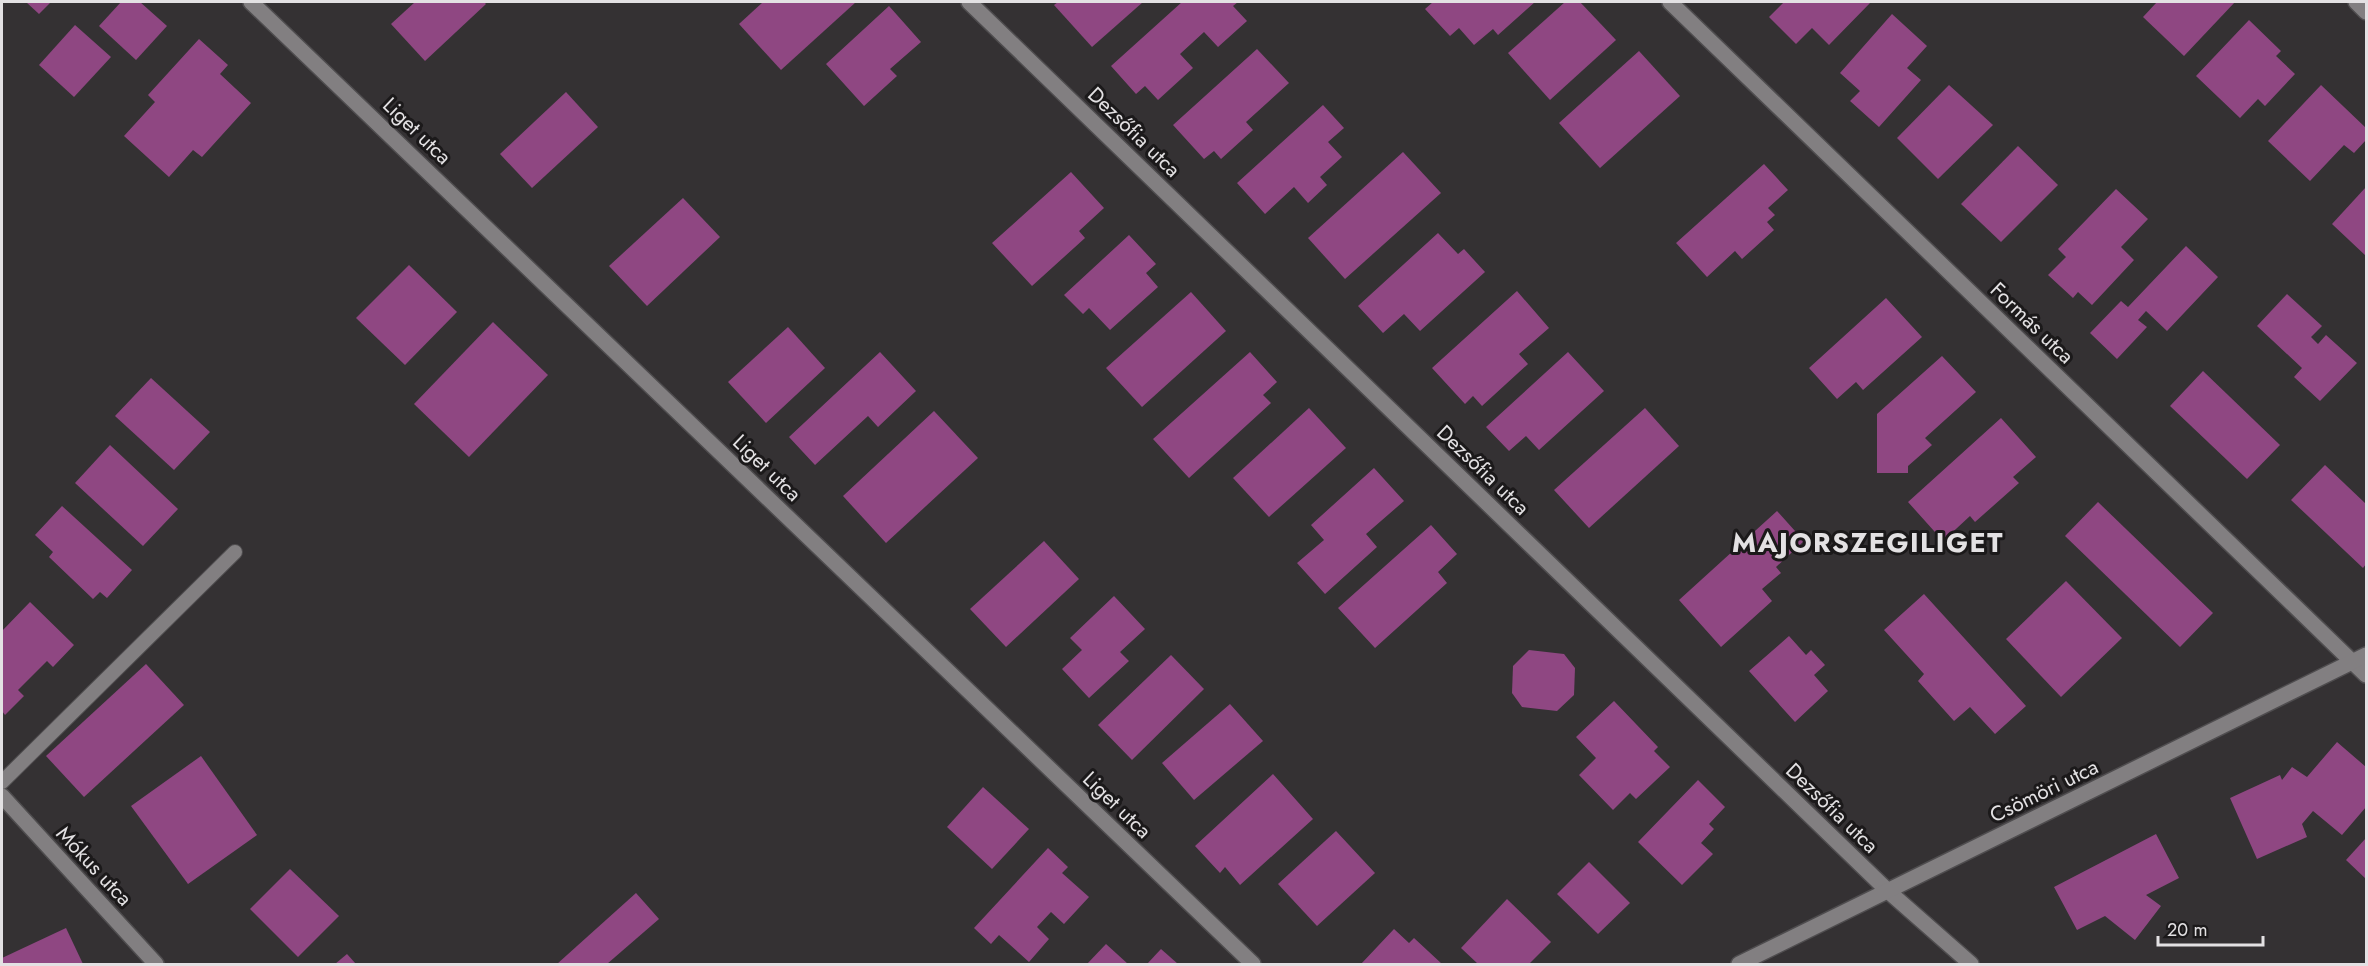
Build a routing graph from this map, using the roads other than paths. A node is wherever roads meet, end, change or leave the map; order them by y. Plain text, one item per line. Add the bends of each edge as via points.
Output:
1 (251, 2) edge
2 (969, 2) edge
3 (1670, 2) edge
4 (2356, 2) edge
5 (2367, 12) edge
6 (235, 552) dead end
7 (2360, 659) edge
8 (2367, 675) edge
9 (2, 782) edge
10 (2, 796) edge
11 (1888, 891) junction
12 (156, 964) edge
13 (1253, 964) edge
14 (1739, 964) edge
15 (1971, 964) edge

1 - 13 street, Liget utca
2 - 11 street, Dezsőfia utca
3 - 7 street, Formás utca
4 - 5 street
6 - 9 lane
7 - 8 street, Formás utca
7 - 11 street, Csömöri utca
10 - 12 street, Mókus utca
11 - 14 street, Csömöri utca
11 - 15 street, Dezsőfia utca

